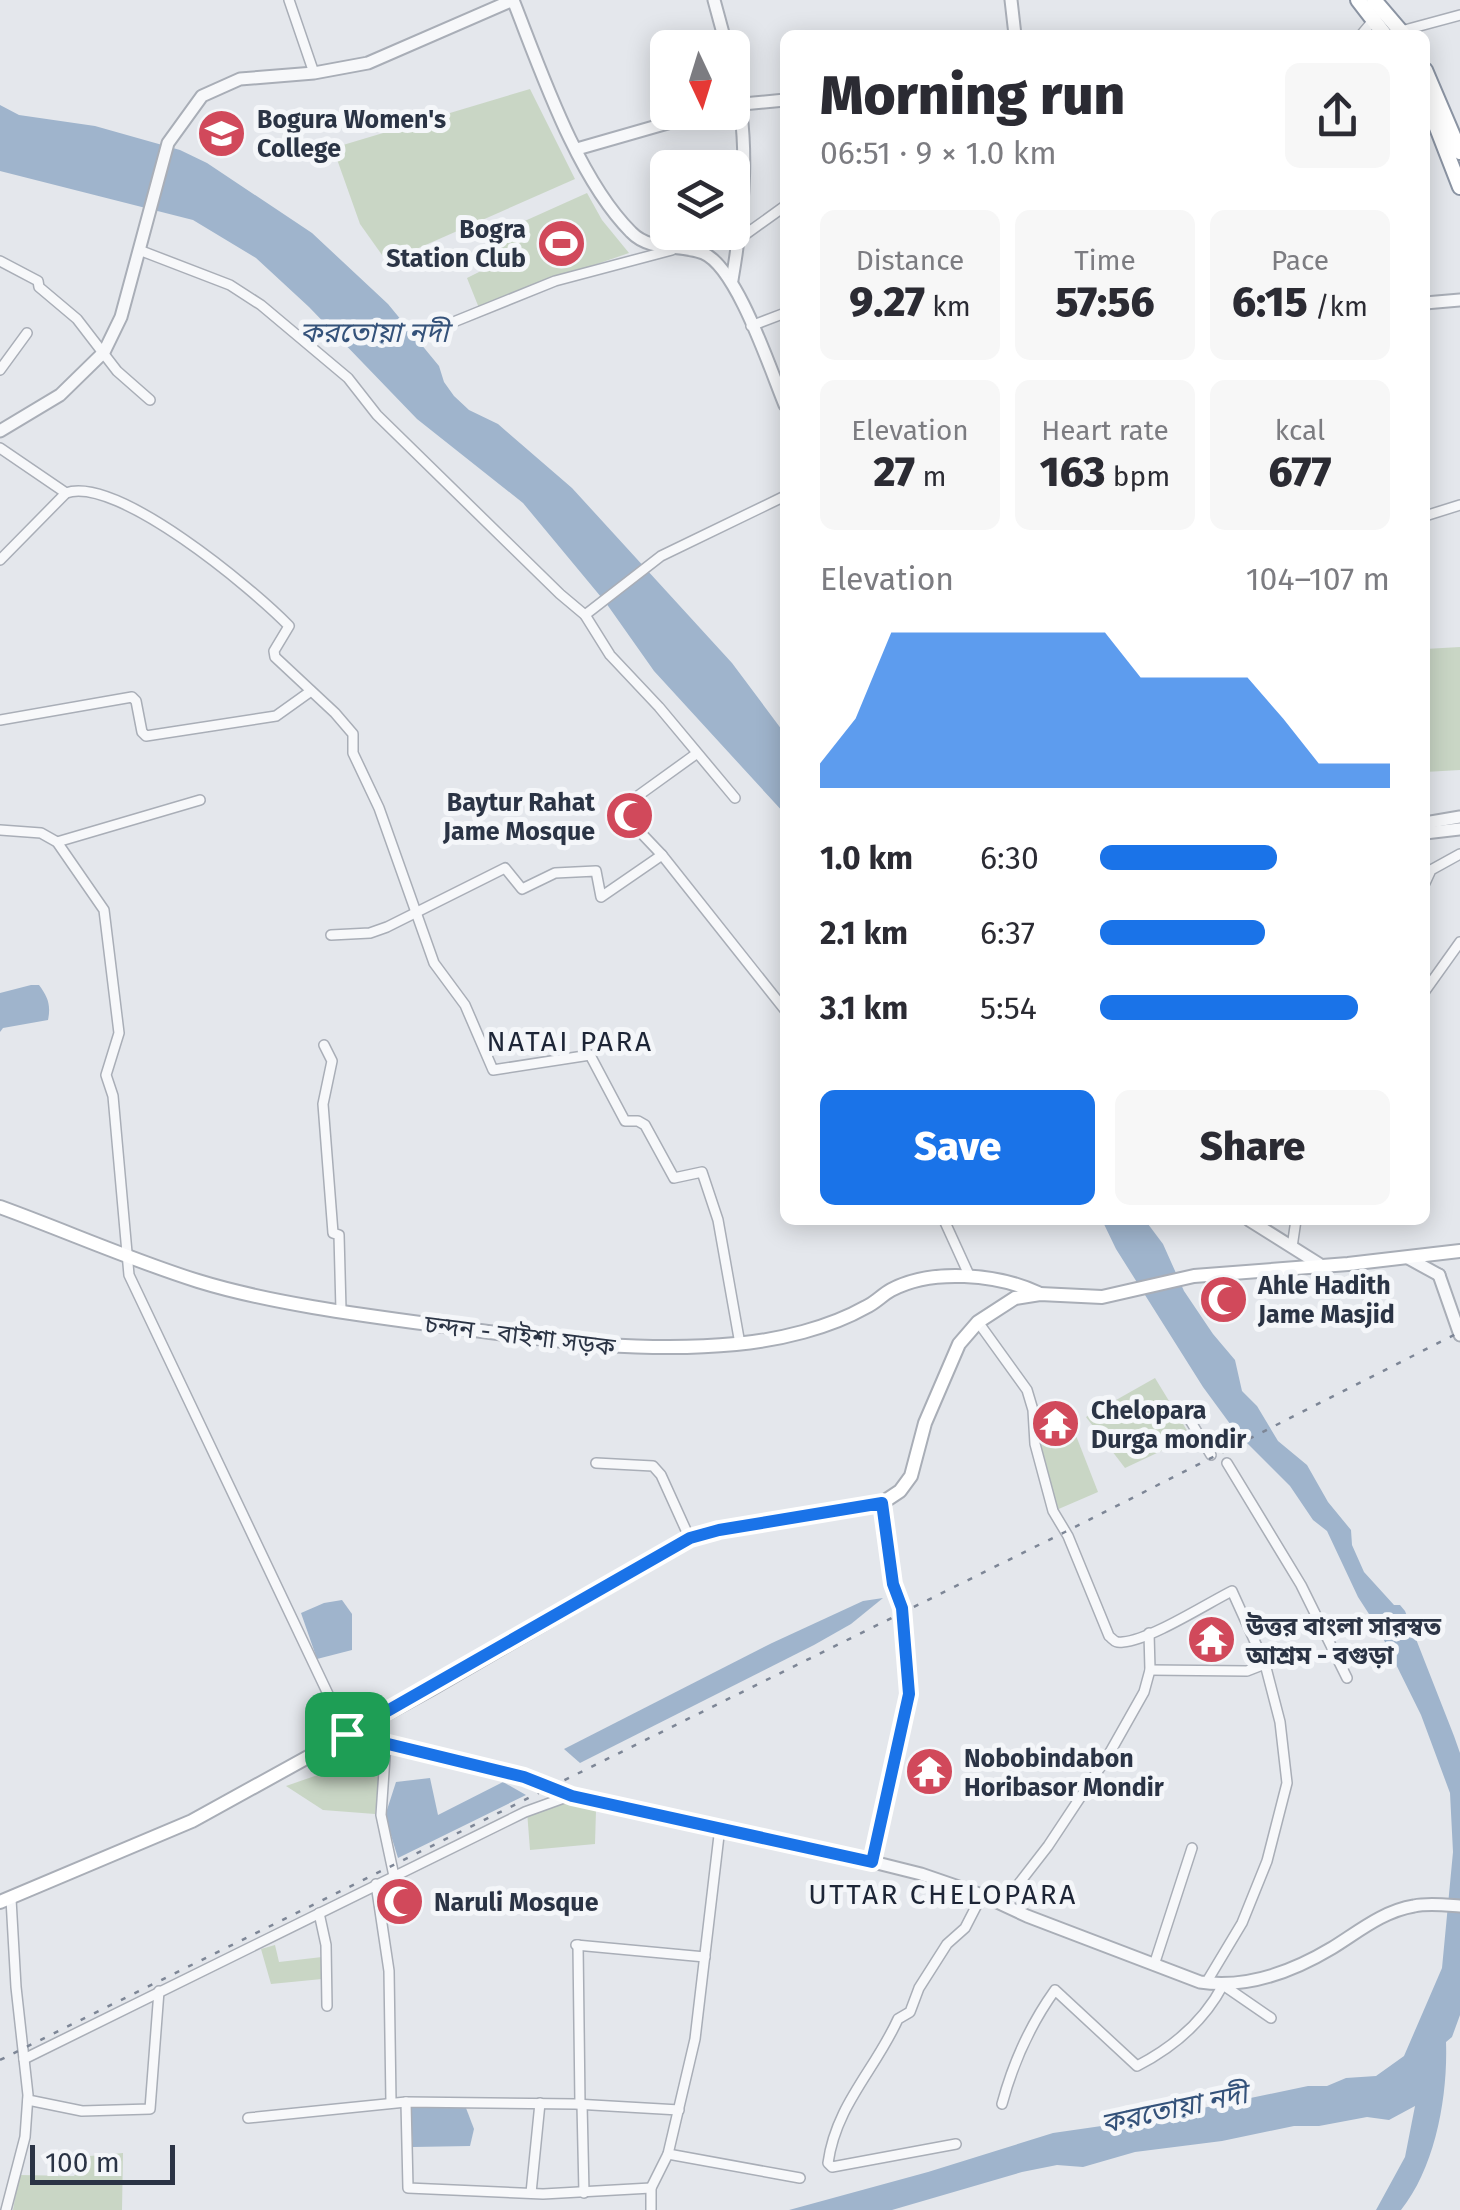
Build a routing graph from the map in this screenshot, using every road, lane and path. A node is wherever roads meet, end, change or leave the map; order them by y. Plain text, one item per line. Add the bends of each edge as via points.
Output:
1 (289, 0) edge
2 (513, 0) edge
3 (714, 0) edge
4 (1011, 0) edge
5 (1358, 0) edge
6 (1376, 11) edge
7 (1460, 15) edge
8 (722, 30) edge
9 (1014, 30) edge
10 (1393, 30) edge
11 (1409, 30) edge
12 (314, 73) junction
13 (1430, 82) edge
14 (780, 100) edge
15 (750, 103) edge
16 (1430, 110) edge
17 (650, 128) edge
18 (577, 150) junction
19 (1460, 152) edge
20 (1460, 187) edge
21 (780, 210) edge
22 (750, 231) edge
23 (650, 243) edge
24 (140, 250) junction
25 (671, 250) edge
26 (682, 250) edge
27 (737, 250) edge
28 (690, 251) joint
29 (0, 261) edge
30 (732, 280) junction
31 (1460, 300) edge
32 (1430, 302) edge
33 (780, 315) edge
34 (456, 321) dead end
35 (752, 326) junction
36 (27, 333) dead end
37 (104, 352) junction
38 (0, 370) edge
39 (780, 393) edge
40 (150, 400) dead end
41 (0, 431) edge
42 (0, 448) edge
43 (66, 493) junction
44 (780, 498) edge
45 (1460, 505) edge
46 (1430, 514) edge
47 (0, 560) edge
48 (585, 614) junction
49 (310, 691) junction
50 (0, 720) edge
51 (696, 754) junction
52 (735, 798) dead end
53 (200, 800) dead end
54 (1460, 817) edge
55 (1430, 821) edge
56 (1460, 829) edge
57 (1, 831) edge
58 (1430, 832) edge
59 (57, 842) junction
60 (662, 854) junction
61 (1460, 854) edge
62 (1430, 870) edge
63 (416, 912) junction
64 (331, 935) dead end
65 (1460, 942) edge
66 (1430, 983) edge
67 (780, 1004) edge
68 (324, 1045) dead end
69 (0, 1207) edge
70 (946, 1225) edge
71 (1257, 1225) edge
72 (1295, 1225) edge
73 (1292, 1247) junction
74 (1455, 1252) edge
75 (125, 1253) junction
76 (1408, 1258) junction
77 (1319, 1264) junction
78 (1439, 1274) junction
79 (970, 1276) junction
80 (1040, 1294) junction
81 (342, 1310) junction
82 (978, 1322) junction
83 (1460, 1335) edge
84 (740, 1344) junction
85 (1185, 1412) dead end
86 (1211, 1454) dead end
87 (596, 1463) dead end
88 (1226, 1463) dead end
89 (882, 1503) junction
90 (690, 1538) junction
91 (1149, 1633) junction
92 (1265, 1664) junction
93 (1150, 1670) junction
94 (1347, 1678) dead end
95 (347, 1734) junction
96 (386, 1742) junction
97 (572, 1796) junction
98 (720, 1827) junction
99 (1192, 1848) dead end
100 (872, 1862) junction
101 (394, 1876) junction
102 (376, 1884) junction
103 (982, 1895) junction
104 (6, 1900) edge
105 (1004, 1904) junction
106 (1460, 1906) edge
107 (319, 1912) junction
108 (705, 1957) junction
109 (1154, 1964) junction
110 (1206, 1983) junction
111 (1222, 1986) junction
112 (158, 1991) junction
113 (327, 2006) dead end
114 (1272, 2018) dead end
115 (24, 2059) junction
116 (28, 2100) junction
117 (391, 2102) junction
118 (406, 2102) junction
119 (540, 2103) junction
120 (581, 2104) junction
121 (1002, 2104) dead end
122 (680, 2110) junction
123 (248, 2118) dead end
124 (956, 2144) dead end
125 (668, 2154) junction
126 (800, 2178) dead end
127 (651, 2188) junction
128 (584, 2193) junction
129 (531, 2194) junction
130 (6, 2210) edge
131 (651, 2210) edge

1 - 12 street
2 - 12 street via 368,64
2 - 18 street
3 - 8 street
4 - 9 street
5 - 6 highway
6 - 10 highway
7 - 11 street
12 - 24 street via 240,79 202,96 168,143
13 - 19 highway
14 - 15 street
16 - 20 highway
17 - 18 street
18 - 23 street via 606,202 634,236
21 - 22 street
24 - 37 street
24 - 48 street via 230,285 261,305 348,378 377,415
25 - 34 street via 555,281
26 - 28 street
27 - 30 street
28 - 30 street via 716,260
29 - 37 street via 31,275
30 - 35 street
31 - 32 street
33 - 35 street
35 - 39 street
36 - 38 street
37 - 40 street
37 - 41 street via 60,395
42 - 43 street
43 - 47 street
43 - 49 street via 79,488 124,503 266,602 289,626 275,657
44 - 48 street via 661,556
45 - 46 street
48 - 51 street via 610,655
49 - 50 street via 276,716 146,736 132,697
49 - 63 street via 353,734 353,753
51 - 52 street
51 - 60 street via 624,812
53 - 59 street
54 - 55 street
56 - 58 street
57 - 59 street via 41,833
59 - 75 street via 104,910 119,1033 106,1075
60 - 63 street via 600,898 596,870 555,872 522,889 505,868
60 - 67 street
61 - 62 street
63 - 64 street via 370,933
63 - 84 street via 434,962 470,1015 494,1070 590,1055 625,1120 646,1125 674,1178 702,1172 722,1238
65 - 66 street
68 - 81 street via 332,1061 323,1104
69 - 75 main road, চন্দন - বাইশা সড়ক
70 - 79 street
71 - 73 street
72 - 73 street
73 - 77 street
74 - 76 main road
74 - 78 street
75 - 81 main road, চন্দন - বাইশা সড়ক via 200,1281
75 - 95 street via 129,1275
76 - 77 main road
76 - 78 street
77 - 80 main road via 1194,1276 1102,1297
78 - 83 street
79 - 80 main road, চন্দন - বাইশা সড়ক
79 - 84 main road, চন্দন - বাইশা সড়ক via 892,1289 820,1326
80 - 82 main road via 1014,1298
81 - 84 main road, চন্দন - বাইশা সড়ক via 600,1347
82 - 89 main road via 943,1375 911,1476
82 - 91 street via 1027,1390 1052,1511 1109,1636 1124,1642
85 - 86 street
87 - 90 street via 653,1466
88 - 94 street via 1302,1585
89 - 90 main road
89 - 100 street via 902,1608 909,1694
90 - 95 main road
91 - 92 street via 1232,1591
91 - 93 street
92 - 93 street via 1247,1671
92 - 110 street via 1287,1783 1242,1923
93 - 105 street via 1109,1754
95 - 96 street
95 - 104 main road via 192,1821
96 - 97 street
96 - 101 street via 381,1815
97 - 98 street
97 - 101 street
98 - 100 street
98 - 108 street
99 - 109 street
100 - 103 street
101 - 102 street
102 - 107 street
102 - 117 street via 389,1971
103 - 105 street
103 - 124 street via 850,2099 832,2134 828,2163
104 - 115 street
105 - 109 street
106 - 111 street via 1416,1905 1373,1921 1299,1966
107 - 112 street
107 - 113 street
108 - 120 street via 577,1945
108 - 122 street
109 - 110 street
110 - 111 street
111 - 114 street
111 - 121 street via 1214,2003 1167,2050 1137,2066 1054,1990
112 - 115 street
112 - 116 street via 150,2110 82,2111
115 - 116 street
116 - 130 street
117 - 118 street
117 - 123 street
118 - 119 street
118 - 129 street via 408,2188
119 - 120 street
119 - 129 street
120 - 122 street
120 - 128 street
122 - 125 street
125 - 126 street
125 - 127 street
127 - 128 street
127 - 131 street
128 - 129 street

